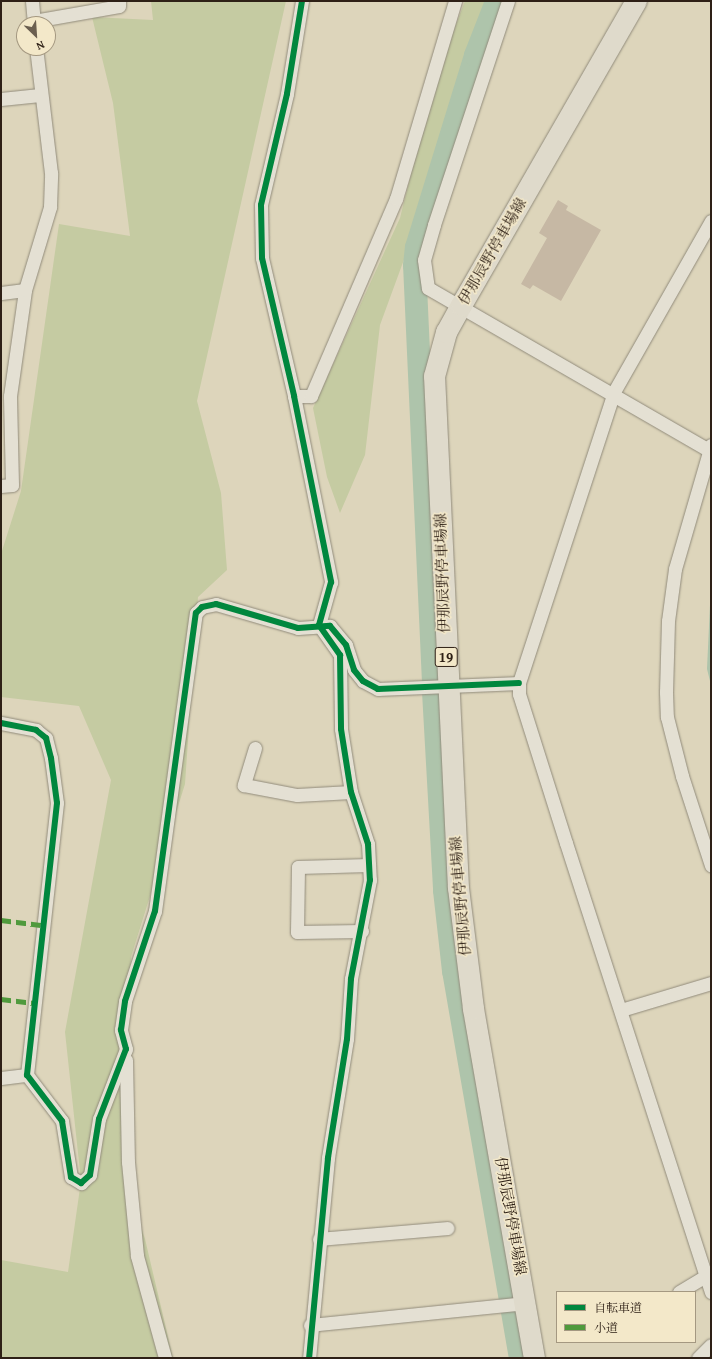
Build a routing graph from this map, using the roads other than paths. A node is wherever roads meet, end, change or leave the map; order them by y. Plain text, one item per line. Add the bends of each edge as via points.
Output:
1 (32, 1) edge
2 (119, 1) edge
3 (302, 1) edge
4 (455, 1) edge
5 (508, 1) edge
6 (636, 1) edge
7 (33, 16) edge
8 (56, 19) edge
9 (37, 56) edge
10 (40, 95) junction
11 (1, 99) edge
12 (711, 221) edge
13 (25, 290) junction
14 (1, 293) edge
15 (461, 305) junction
16 (614, 392) junction
17 (294, 396) junction
18 (710, 447) edge
19 (1, 486) edge
20 (319, 625) junction
21 (519, 683) junction
22 (447, 686) junction
23 (1, 723) edge
24 (255, 748) dead end
25 (351, 792) junction
26 (369, 865) junction
27 (711, 865) edge
28 (362, 931) junction
29 (711, 983) edge
30 (621, 1010) junction
31 (126, 1049) junction
32 (27, 1076) junction
33 (1, 1078) edge
34 (448, 1228) dead end
35 (319, 1239) junction
36 (706, 1276) junction
37 (681, 1291) edge
38 (711, 1292) edge
39 (527, 1303) junction
40 (310, 1325) junction
41 (711, 1345) edge
42 (165, 1358) edge
43 (309, 1358) edge
44 (534, 1358) edge
45 (698, 1358) edge

1 - 7 street
2 - 8 street via 119,6
3 - 17 street via 287,94 260,205 262,258
4 - 17 street via 396,199 312,396
5 - 15 street via 424,260 428,288
6 - 15 main road, 伊那辰野停車場線 / 19
9 - 10 street
10 - 11 street
10 - 13 street via 51,172 50,206
12 - 16 street
13 - 14 street
13 - 19 street via 10,396 12,485
15 - 16 street
15 - 22 main road, 伊那辰野停車場線 / 19 via 446,332 434,376
16 - 18 street
16 - 21 street
17 - 20 street via 331,582
18 - 27 street via 675,569 668,621 666,692 667,717 682,776
20 - 22 street via 336,631 354,670 363,681 378,689
20 - 25 street via 340,655 341,729
20 - 31 street via 298,628 216,604 202,607 196,613 172,778 162,876 155,911 125,1001 121,1030
21 - 22 street
21 - 30 street via 519,694
22 - 39 main road, 伊那辰野停車場線 / 19 via 463,940
23 - 32 street via 36,730 46,738 57,803
24 - 25 street via 244,785 297,795
25 - 26 street via 368,844
26 - 28 street
26 - 28 street via 298,867 297,932
28 - 35 street via 351,979
29 - 30 street
30 - 36 street
31 - 32 street via 99,1119 90,1175 81,1182 71,1178 62,1121
31 - 42 street via 128,1162 137,1256
32 - 33 street
34 - 35 street
35 - 40 street
36 - 37 street
36 - 38 street
39 - 40 street
39 - 44 main road, 伊那辰野停車場線 / 19
40 - 43 street
41 - 45 street

